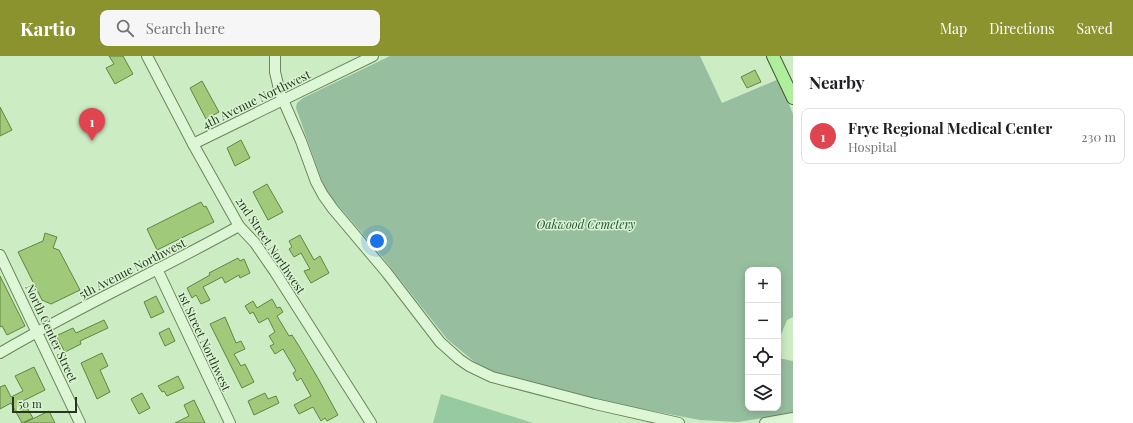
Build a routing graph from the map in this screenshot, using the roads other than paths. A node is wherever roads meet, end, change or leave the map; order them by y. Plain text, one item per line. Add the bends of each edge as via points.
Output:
1 (147, 56) edge
2 (275, 56) edge
3 (373, 56) edge
4 (773, 56) edge
5 (793, 98) edge
6 (283, 100) junction
7 (193, 144) junction
8 (239, 226) junction
9 (0, 255) edge
10 (157, 269) junction
11 (37, 332) junction
12 (0, 353) edge
13 (793, 418) edge
14 (770, 422) edge
15 (80, 423) edge
16 (230, 423) edge
17 (371, 423) edge
18 (679, 423) edge

1 - 7 street, 2nd Street Northwest
2 - 6 street via 277,83
3 - 6 street, 4th Avenue Northwest
4 - 5 main road
6 - 7 street, 4th Avenue Northwest
6 - 18 street via 316,182 326,200 440,342 459,359 492,378
7 - 8 street, 2nd Street Northwest
8 - 10 street, 5th Avenue Northwest
8 - 17 street, 2nd Street Northwest via 255,243 275,272
9 - 11 street, North Center Street
10 - 11 street, 5th Avenue Northwest
10 - 16 street, 1st Street Northwest
11 - 12 street, 5th Avenue Northwest
11 - 15 street, North Center Street
13 - 14 street

